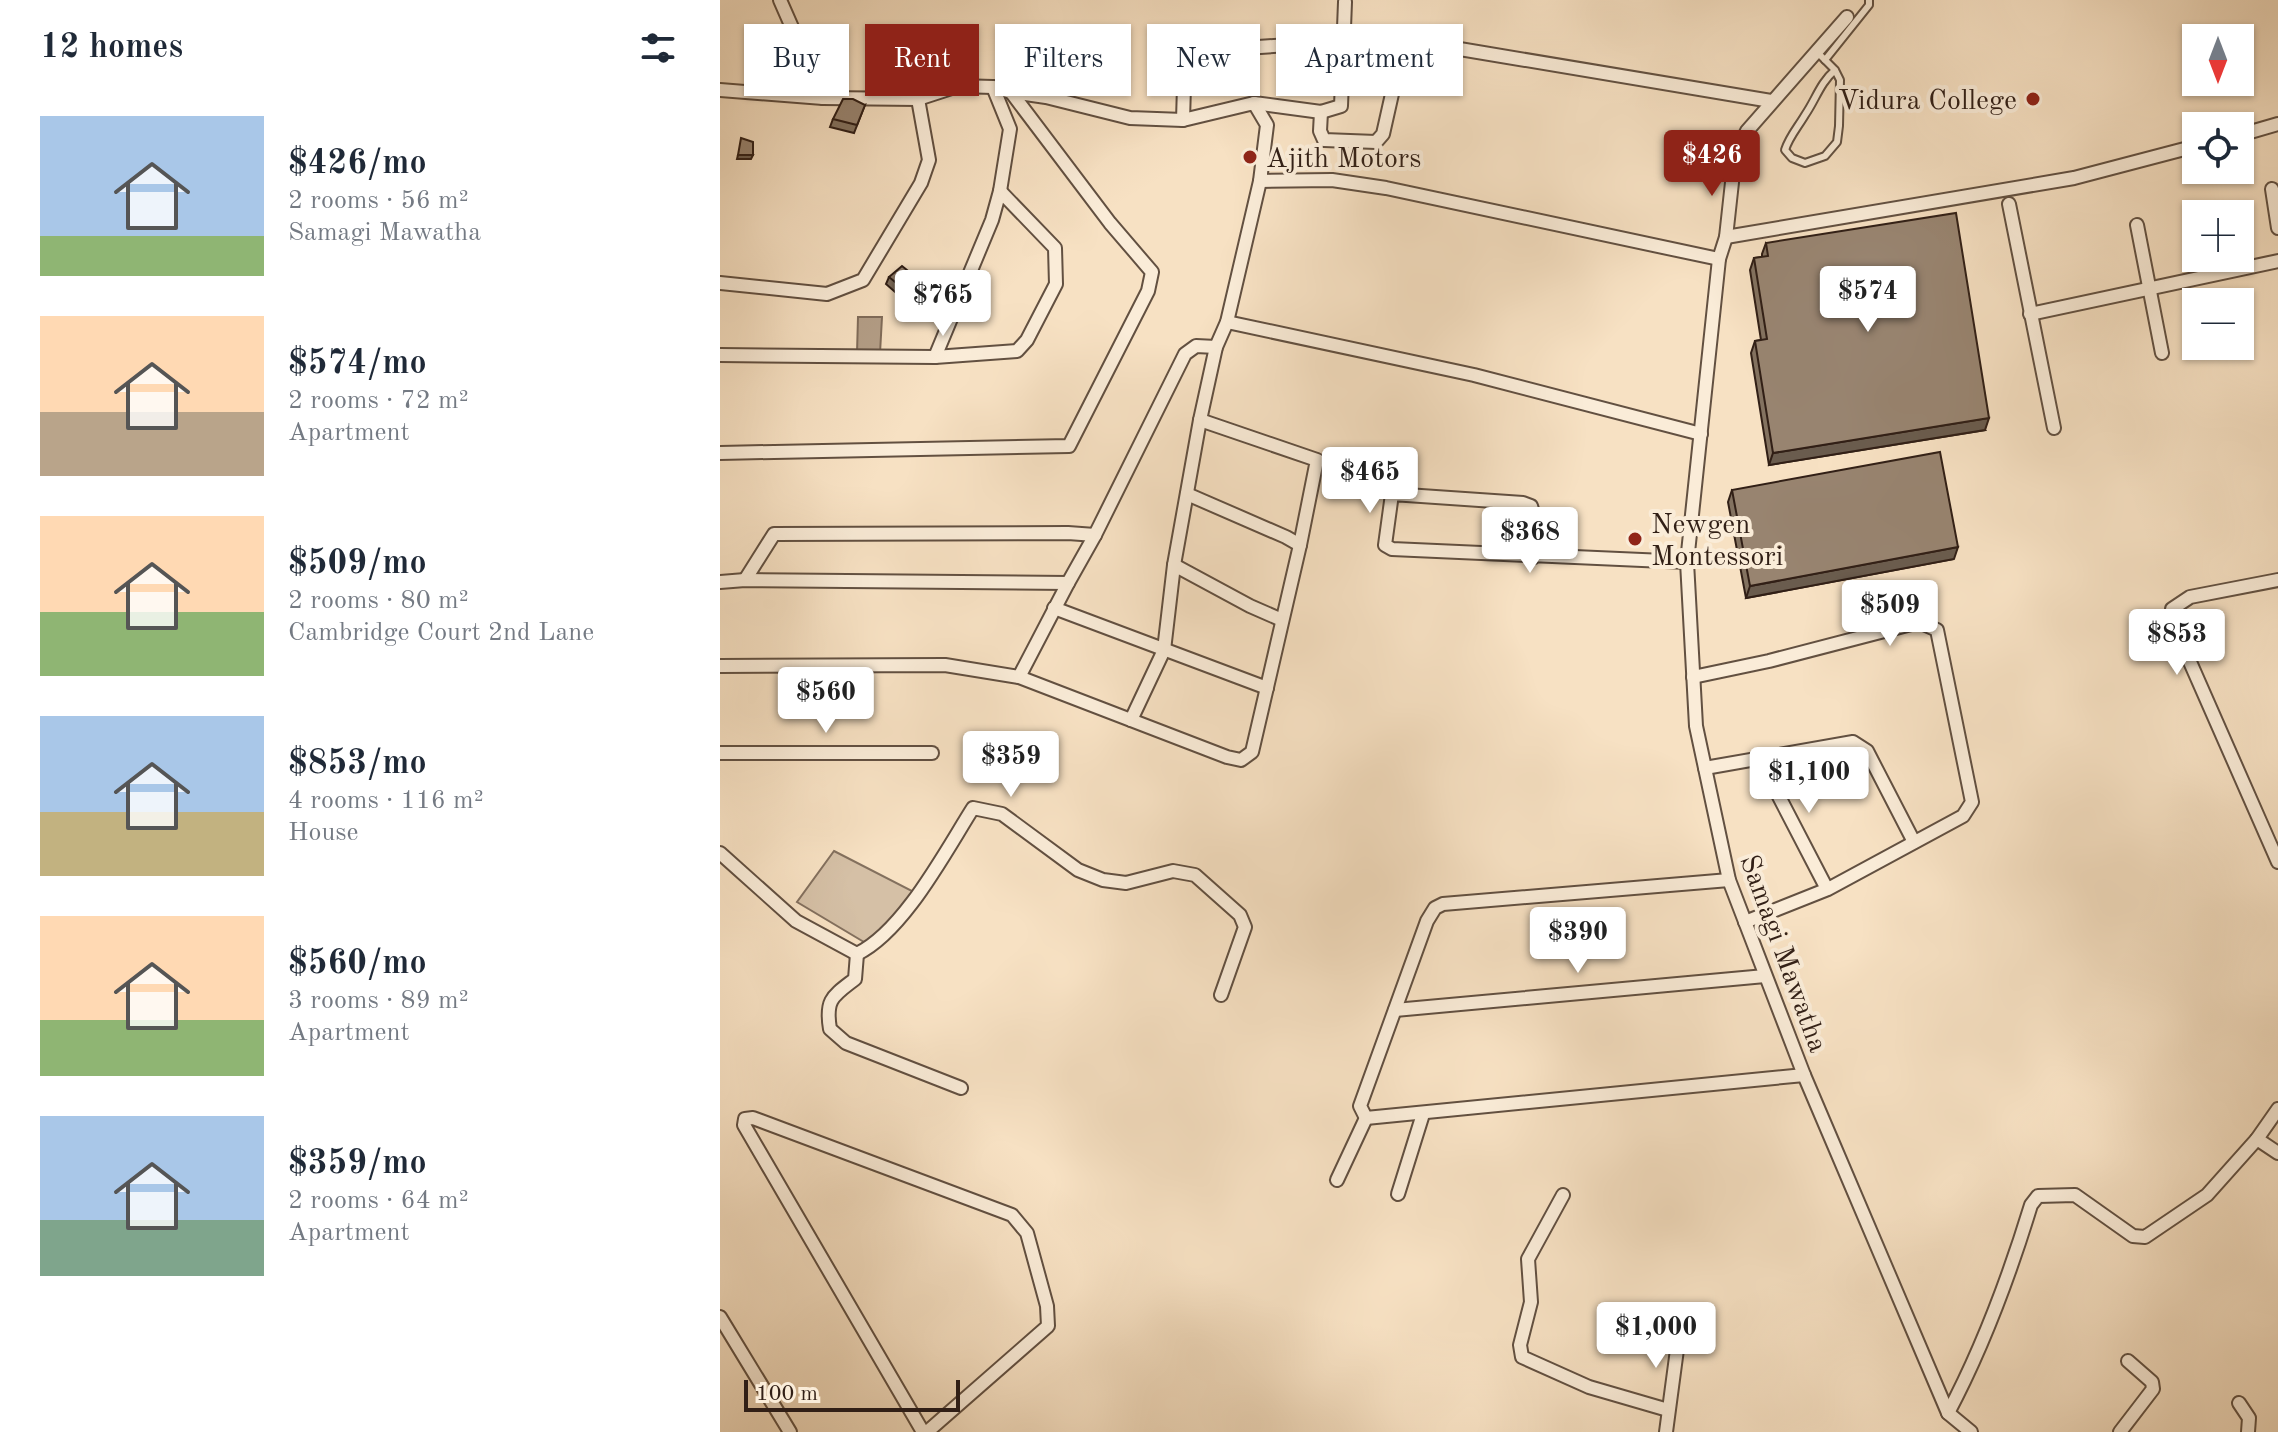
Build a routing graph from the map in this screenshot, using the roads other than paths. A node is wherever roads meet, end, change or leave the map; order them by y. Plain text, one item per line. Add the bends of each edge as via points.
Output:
1 (780, 0) edge
2 (1869, 0) edge
3 (1345, 2) dead end
4 (1847, 17) dead end
5 (1276, 46) edge
6 (1821, 56) junction
7 (1835, 70) junction
8 (993, 87) joint
9 (720, 90) edge
10 (1014, 96) edge
11 (1039, 96) edge
12 (823, 98) junction
13 (918, 99) junction
14 (1771, 101) junction
15 (1254, 103) junction
16 (1321, 112) junction
17 (1183, 120) junction
18 (2278, 124) edge
19 (2254, 131) edge
20 (2182, 150) edge
21 (1260, 181) junction
22 (2272, 189) dead end
23 (1000, 191) junction
24 (2009, 204) dead end
25 (2137, 225) dead end
26 (2278, 228) edge
27 (1726, 237) junction
28 (1719, 259) junction
29 (2278, 261) edge
30 (720, 283) edge
31 (2149, 288) junction
32 (2030, 314) junction
33 (1227, 322) junction
34 (1216, 347) junction
35 (2162, 353) dead end
36 (720, 355) edge
37 (935, 357) junction
38 (1200, 420) junction
39 (2054, 428) dead end
40 (1701, 434) junction
41 (720, 453) edge
42 (1187, 494) junction
43 (1095, 535) junction
44 (1300, 545) junction
45 (1534, 557) junction
46 (1687, 562) junction
47 (1174, 565) junction
48 (745, 580) junction
49 (2278, 580) edge
50 (720, 582) edge
51 (1068, 583) junction
52 (1054, 608) junction
53 (1282, 620) junction
54 (1164, 650) junction
55 (720, 666) edge
56 (1019, 677) junction
57 (1693, 677) junction
58 (1267, 688) junction
59 (1131, 720) junction
60 (720, 753) edge
61 (932, 753) dead end
62 (1759, 758) junction
63 (1705, 768) junction
64 (1914, 842) junction
65 (720, 853) edge
66 (2278, 862) edge
67 (1729, 880) junction
68 (1827, 889) junction
69 (1745, 922) junction
70 (857, 954) junction
71 (1765, 976) junction
72 (1221, 995) dead end
73 (1395, 1010) junction
74 (1804, 1075) junction
75 (961, 1088) dead end
76 (2278, 1109) edge
77 (1423, 1114) junction
78 (1366, 1118) junction
79 (2257, 1139) junction
80 (2278, 1153) edge
81 (1337, 1180) dead end
82 (1398, 1194) dead end
83 (1563, 1195) dead end
84 (1682, 1312) dead end
85 (720, 1317) edge
86 (2128, 1361) dead end
87 (2239, 1403) dead end
88 (1668, 1410) junction
89 (1948, 1413) junction
90 (790, 1432) edge
91 (925, 1432) edge
92 (1666, 1432) edge
93 (1971, 1432) edge
94 (2120, 1432) edge
95 (2248, 1432) edge

1 - 12 street
2 - 6 lane
3 - 16 street via 1341,106
4 - 6 street, Samagi Mawatha
5 - 17 street via 1185,52
6 - 7 lane
6 - 14 street, Samagi Mawatha
7 - 7 lane via 1823,80 1787,141 1785,150 1792,158 1805,163 1825,156 1837,142 1840,80
8 - 13 street via 958,86
8 - 23 street via 1010,129
9 - 12 street
10 - 41 street via 1152,272 1148,291 1069,446
11 - 17 street via 1130,118
12 - 13 street
13 - 30 street via 929,160 921,183 863,280 827,294
14 - 16 street via 1412,41 1403,45 1383,134 1376,142 1324,140
14 - 27 street, Samagi Mawatha via 1735,155
15 - 16 street
15 - 17 street
15 - 21 street via 1267,125
18 - 19 street
20 - 27 street via 2074,178
21 - 28 street via 1332,180 1386,188
21 - 33 street
22 - 26 street
23 - 37 street
23 - 37 street via 1055,248 1056,284 1017,351
24 - 32 street
25 - 31 street
27 - 28 street, Samagi Mawatha
28 - 40 street, Samagi Mawatha
29 - 31 street
31 - 32 street
31 - 35 street
32 - 39 street
33 - 34 street
33 - 40 street via 1474,375
34 - 38 street
34 - 43 street via 1196,346 1185,354
36 - 37 street
38 - 42 street
38 - 44 street via 1317,460
40 - 46 street, Samagi Mawatha
42 - 44 street
42 - 47 street
43 - 48 street via 774,534
43 - 51 street
44 - 53 street
45 - 45 street via 1392,549 1385,545 1392,494 1531,506
45 - 46 street
46 - 57 street, Samagi Mawatha
47 - 53 street
47 - 54 street
48 - 50 street
48 - 51 street
49 - 66 street via 2190,597 2172,609 2172,621
51 - 52 street
52 - 54 street
52 - 56 street
53 - 58 street
54 - 58 street
54 - 59 street
55 - 56 street via 945,665
56 - 59 street
57 - 63 street, Samagi Mawatha
57 - 64 street via 1919,622 1937,630 1972,802 1963,816
58 - 59 street via 1252,752 1241,760
60 - 61 street
62 - 63 street
62 - 64 street via 1853,742 1867,751
62 - 68 street
63 - 67 street, Samagi Mawatha
64 - 68 street
65 - 70 street via 796,921
67 - 69 street, Samagi Mawatha
67 - 73 street via 1443,904 1427,921
68 - 69 street
69 - 71 street, Samagi Mawatha
70 - 72 street via 872,947 918,896 973,808 1002,814 1078,870 1103,880 1126,883 1173,871 1195,875 1240,915 1245,927
70 - 75 street via 855,979 832,996 827,1010 830,1029 846,1043
71 - 73 street
71 - 74 street, Samagi Mawatha
73 - 78 street via 1360,1106
74 - 77 street
74 - 89 street, Samagi Mawatha
76 - 79 street
77 - 78 street
77 - 82 street
78 - 81 street
79 - 80 street
79 - 89 street via 2207,1195 2145,1237 2133,1236 2075,1195 2038,1196
83 - 88 street via 1528,1259 1531,1302 1522,1357 1589,1387
84 - 88 street
85 - 90 street
86 - 94 street via 2153,1389
87 - 95 street via 2249,1418
88 - 92 street
89 - 93 street, Samagi Mawatha
91 - 91 street via 1048,1326 1027,1233 1012,1215 745,1119

